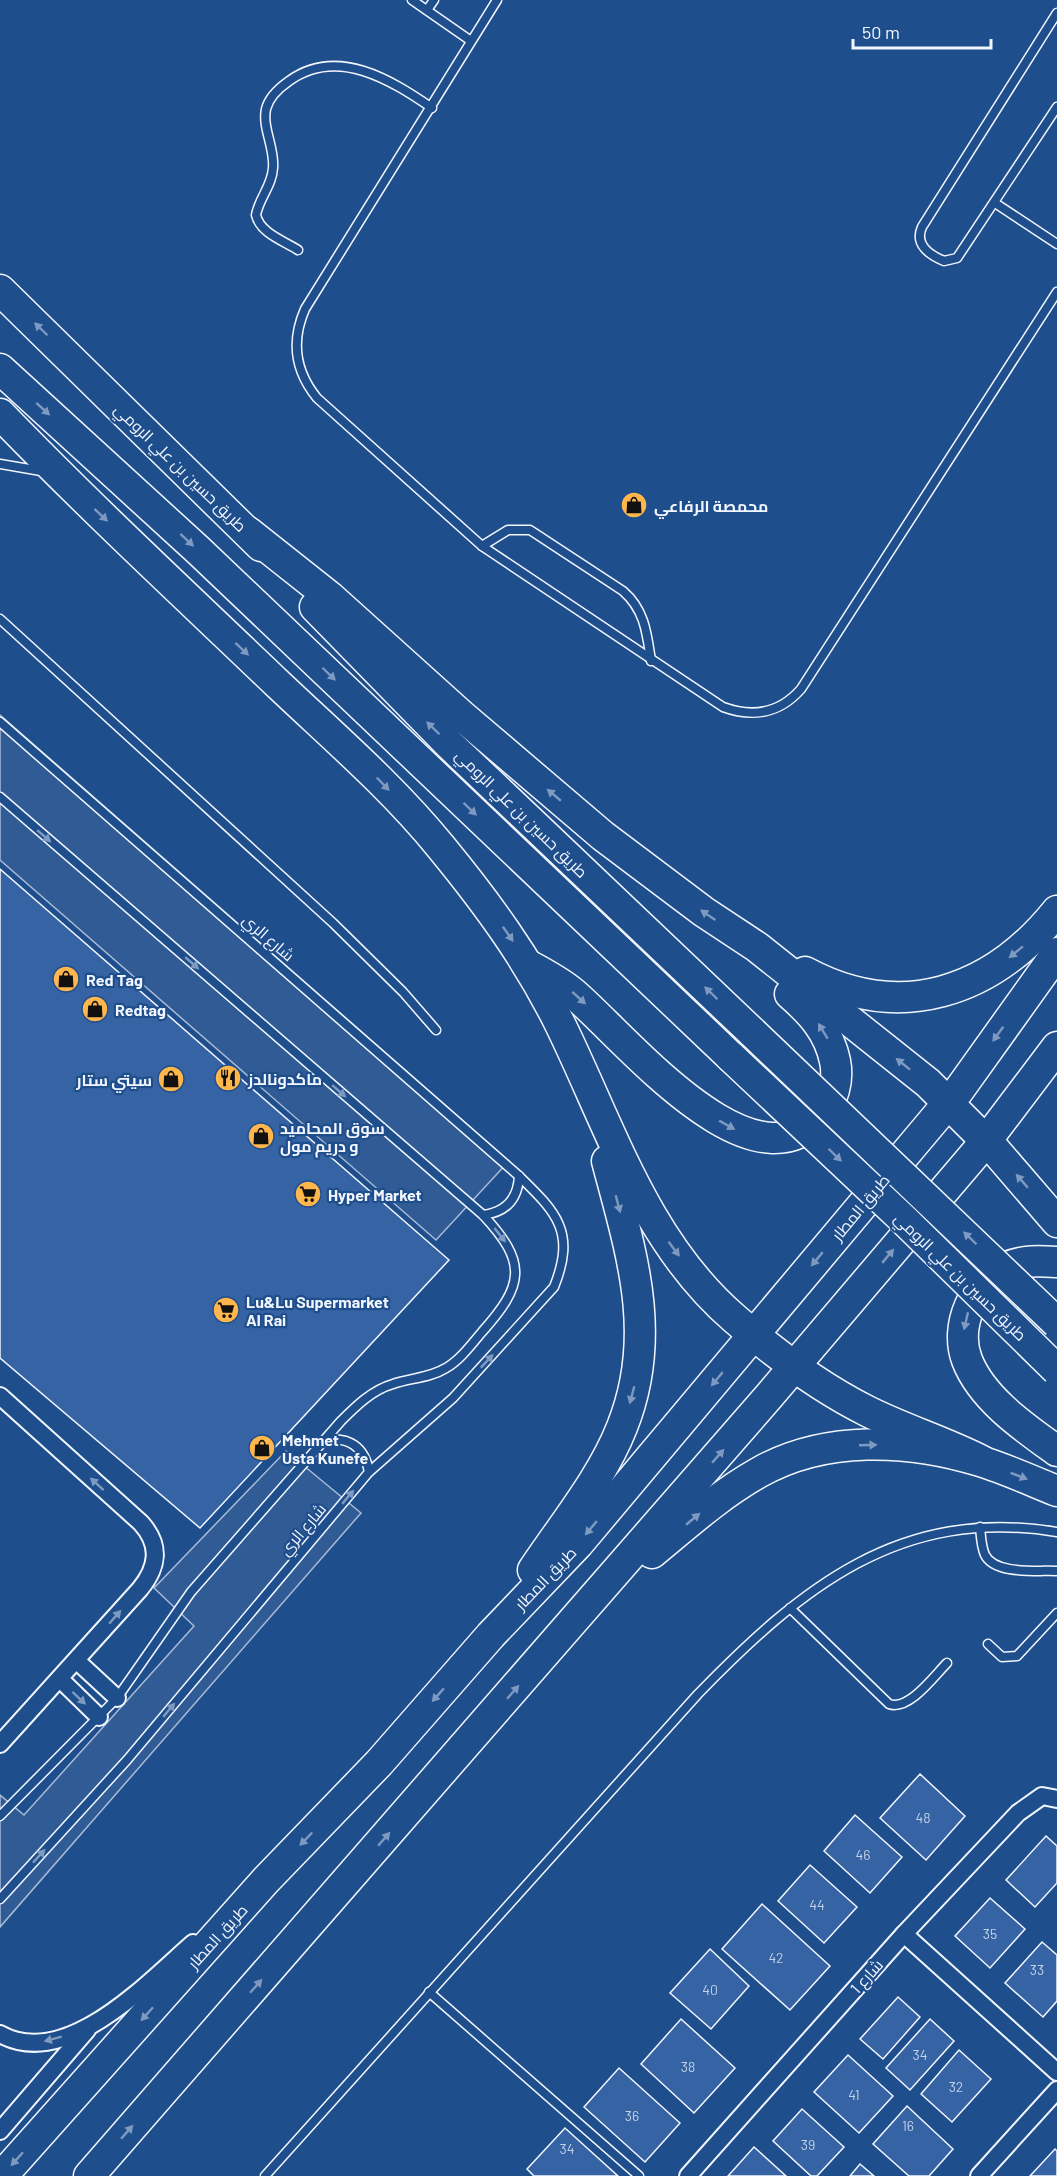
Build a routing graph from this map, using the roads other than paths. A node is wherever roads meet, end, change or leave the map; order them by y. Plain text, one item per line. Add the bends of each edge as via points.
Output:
1 (412, 0) edge
2 (434, 0) edge
3 (497, 0) edge
4 (427, 10) junction
5 (1057, 13) edge
6 (471, 41) junction
7 (1057, 107) edge
8 (432, 108) junction
9 (995, 203) junction
10 (1057, 244) edge
11 (298, 250) dead end
12 (0, 290) edge
13 (1057, 292) edge
14 (0, 369) edge
15 (0, 414) edge
16 (0, 464) edge
17 (68, 484) junction
18 (248, 531) junction
19 (482, 546) junction
20 (0, 619) edge
21 (651, 661) junction
22 (0, 722) edge
23 (0, 797) edge
24 (1057, 911) edge
25 (757, 947) junction
26 (1057, 953) edge
27 (530, 966) junction
28 (436, 1030) dead end
29 (1057, 1047) edge
30 (587, 1086) junction
31 (948, 1101) junction
32 (986, 1141) junction
33 (519, 1176) junction
34 (483, 1215) junction
35 (1057, 1222) edge
36 (1057, 1262) edge
37 (1057, 1323) edge
38 (754, 1334) junction
39 (796, 1365) junction
40 (1057, 1370) edge
41 (0, 1396) edge
42 (322, 1441) junction
43 (1057, 1451) edge
44 (982, 1461) junction
45 (369, 1472) junction
46 (1057, 1491) edge
47 (980, 1527) junction
48 (1057, 1532) edge
49 (1057, 1571) edge
50 (790, 1608) junction
51 (584, 1611) junction
52 (1057, 1613) edge
53 (491, 1635) junction
54 (988, 1644) dead end
55 (77, 1661) junction
56 (947, 1663) dead end
57 (60, 1679) junction
58 (117, 1698) junction
59 (99, 1717) junction
60 (0, 1744) edge
61 (1057, 1799) edge
62 (0, 1816) edge
63 (266, 1880) junction
64 (0, 1899) edge
65 (904, 1934) junction
66 (429, 1992) junction
67 (87, 2030) junction
68 (0, 2034) edge
69 (1057, 2072) edge
70 (1057, 2090) edge
71 (0, 2131) edge
72 (2, 2176) edge
73 (88, 2176) edge
74 (265, 2176) edge
75 (639, 2176) edge
76 (688, 2176) edge
77 (979, 2176) edge

1 - 4 lane
2 - 4 lane
3 - 6 lane
4 - 6 lane
5 - 9 lane via 922,227 921,244 941,260 952,261
6 - 8 lane
7 - 9 lane
8 - 11 lane via 395,83 357,69 312,69 279,89 266,109 273,170 256,215 265,230
8 - 19 lane via 305,309 296,335 296,349 302,376 318,398
9 - 10 lane
18 -> 12 highway, طريق حسين بن علي الرومي
13 - 21 lane via 793,698 783,706 760,713 735,711
14 -> 40 highway, طريق حسين بن علي الرومي, bridge via 207,558
15 - 17 highway
16 - 17 lane via 37,469
17 -> 27 highway via 429,832 482,897
25 -> 18 highway via 603,836 468,722 330,597
37 -> 18 highway, طريق حسين بن علي الرومي, bridge via 408,704 326,620
19 - 21 lane
19 - 21 lane via 508,530 530,530 623,591 644,619
20 - 28 lane via 333,922
22 - 33 lane, شارع الري
23 -> 34 lane
24 -> 25 highway via 1037,934 997,967 957,988 920,997 881,997 835,986
27 -> 25 highway via 571,992 702,1110 748,1135 785,1137 807,1128 824,1112 834,1090 836,1066 822,1027 768,975
31 -> 25 highway
26 -> 31 highway, طريق المطار
27 - 30 highway
29 - 32 highway
30 -> 38 highway via 634,1187 671,1245 709,1293
30 -> 53 highway via 636,1278 641,1320 638,1371 616,1439 595,1477
31 - 32 highway
31 -> 38 highway, طريق المطار
35 -> 32 highway
39 -> 32 highway
33 - 34 lane via 514,1199 495,1214
45 -> 33 lane, شارع الري via 453,1398 554,1287 563,1264 564,1240 557,1218
34 -> 42 lane via 504,1238 514,1261 513,1286 502,1309 453,1364 382,1388 358,1404
36 -> 43 highway via 1023,1262 1006,1267 984,1283 969,1306 963,1332 966,1359 980,1384
38 - 39 highway
38 -> 53 highway, طريق المطار via 578,1544
39 - 44 highway via 869,1412
51 -> 39 highway
55 -> 41 street via 148,1579 156,1560 154,1542 141,1523
42 - 45 lane via 344,1439 354,1444 362,1451
42 - 58 lane via 191,1592
44 -> 46 highway
51 -> 44 highway via 713,1502 785,1460 840,1446 884,1445 948,1452
64 -> 45 lane, شارع الري via 127,1760
47 - 48 lane via 1031,1527
47 - 49 lane via 984,1553 993,1564
47 - 50 lane via 932,1534 886,1549 839,1574
50 - 56 lane via 889,1704 907,1702
50 - 66 lane via 698,1694
73 -> 51 highway
52 - 54 lane via 1017,1656 1002,1657
53 -> 63 highway, طريق المطار via 379,1763
55 - 57 street
55 - 58 street
57 -> 59 street
57 - 60 street
58 - 59 lane
59 - 62 lane
61 - 65 street, شارع 1 via 1042,1796 1024,1808
63 - 67 street
63 -> 72 highway, طريق المطار
65 - 69 street
65 - 76 street, شارع 1
66 - 74 lane
66 - 75 lane
67 -> 68 street via 37,2043
67 - 71 street
70 - 77 street

